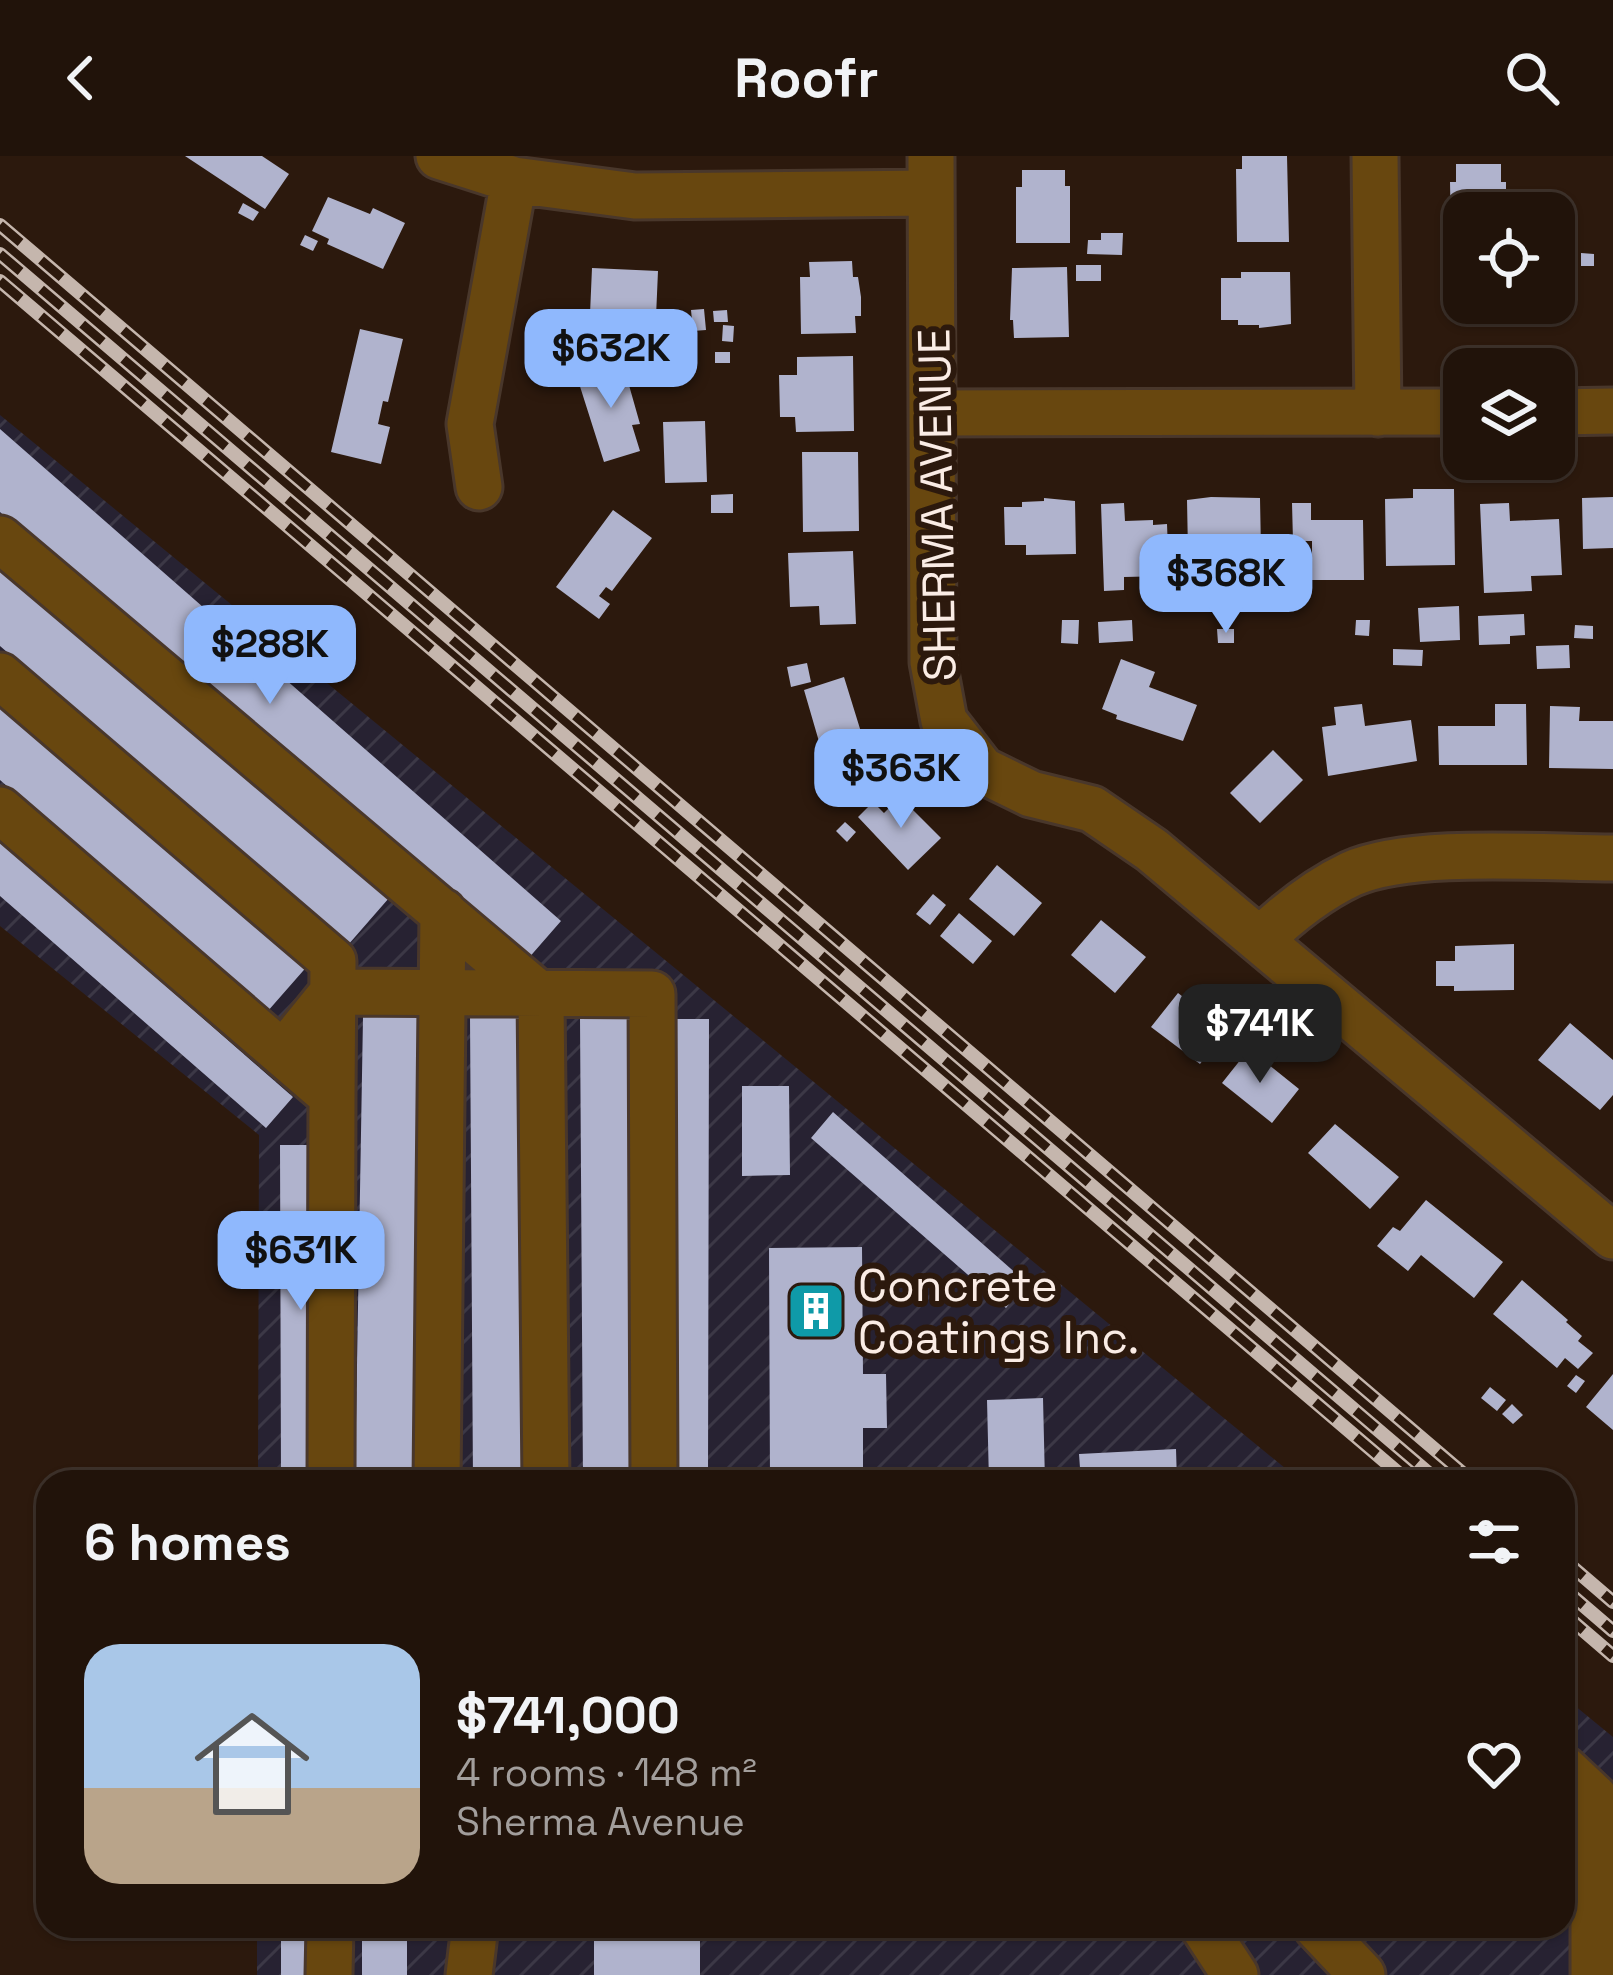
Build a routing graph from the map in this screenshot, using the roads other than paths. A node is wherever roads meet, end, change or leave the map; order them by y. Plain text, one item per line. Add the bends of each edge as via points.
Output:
1 (439, 156) edge
2 (1375, 156) edge
3 (931, 175) edge
4 (514, 180) junction
5 (1613, 411) edge
6 (1443, 412) edge
7 (1575, 412) edge
8 (934, 413) junction
9 (1378, 413) junction
10 (479, 487) dead end
11 (0, 539) edge
12 (0, 676) edge
13 (0, 810) edge
14 (1613, 858) edge
15 (443, 913) junction
16 (1260, 940) junction
17 (333, 992) junction
18 (439, 994) junction
19 (542, 996) junction
20 (284, 1054) junction
21 (332, 1096) junction
22 (1613, 1236) edge
23 (331, 1470) edge
24 (437, 1470) edge
25 (546, 1470) edge
26 (654, 1470) edge
27 (1575, 1779) edge
28 (330, 1938) edge
29 (474, 1938) edge
30 (1211, 1938) edge
31 (1327, 1938) edge
32 (329, 1975) edge
33 (469, 1975) edge
34 (1235, 1975) edge
35 (1362, 1975) edge
36 (1594, 1975) edge

1 - 4 street
2 - 9 street
3 - 4 street via 635,196
3 - 8 street, SHERMA AVENUE
4 - 10 street via 470,424
5 - 7 street
6 - 9 street
8 - 9 street
8 - 16 street, SHERMA AVENUE via 933,662 944,721 982,770 1031,794 1092,809
11 - 15 street
12 - 17 street via 333,961
13 - 20 street
14 - 16 street via 1394,863 1353,873
15 - 18 street
15 - 19 street
16 - 22 street, SHERMA AVENUE
17 - 18 street
17 - 20 street
17 - 21 street
18 - 19 street
18 - 24 street
19 - 25 street
19 - 26 street via 652,994
20 - 21 street
21 - 23 street
27 - 36 street via 1594,1797
28 - 32 street
29 - 33 street
30 - 34 street
31 - 35 street

